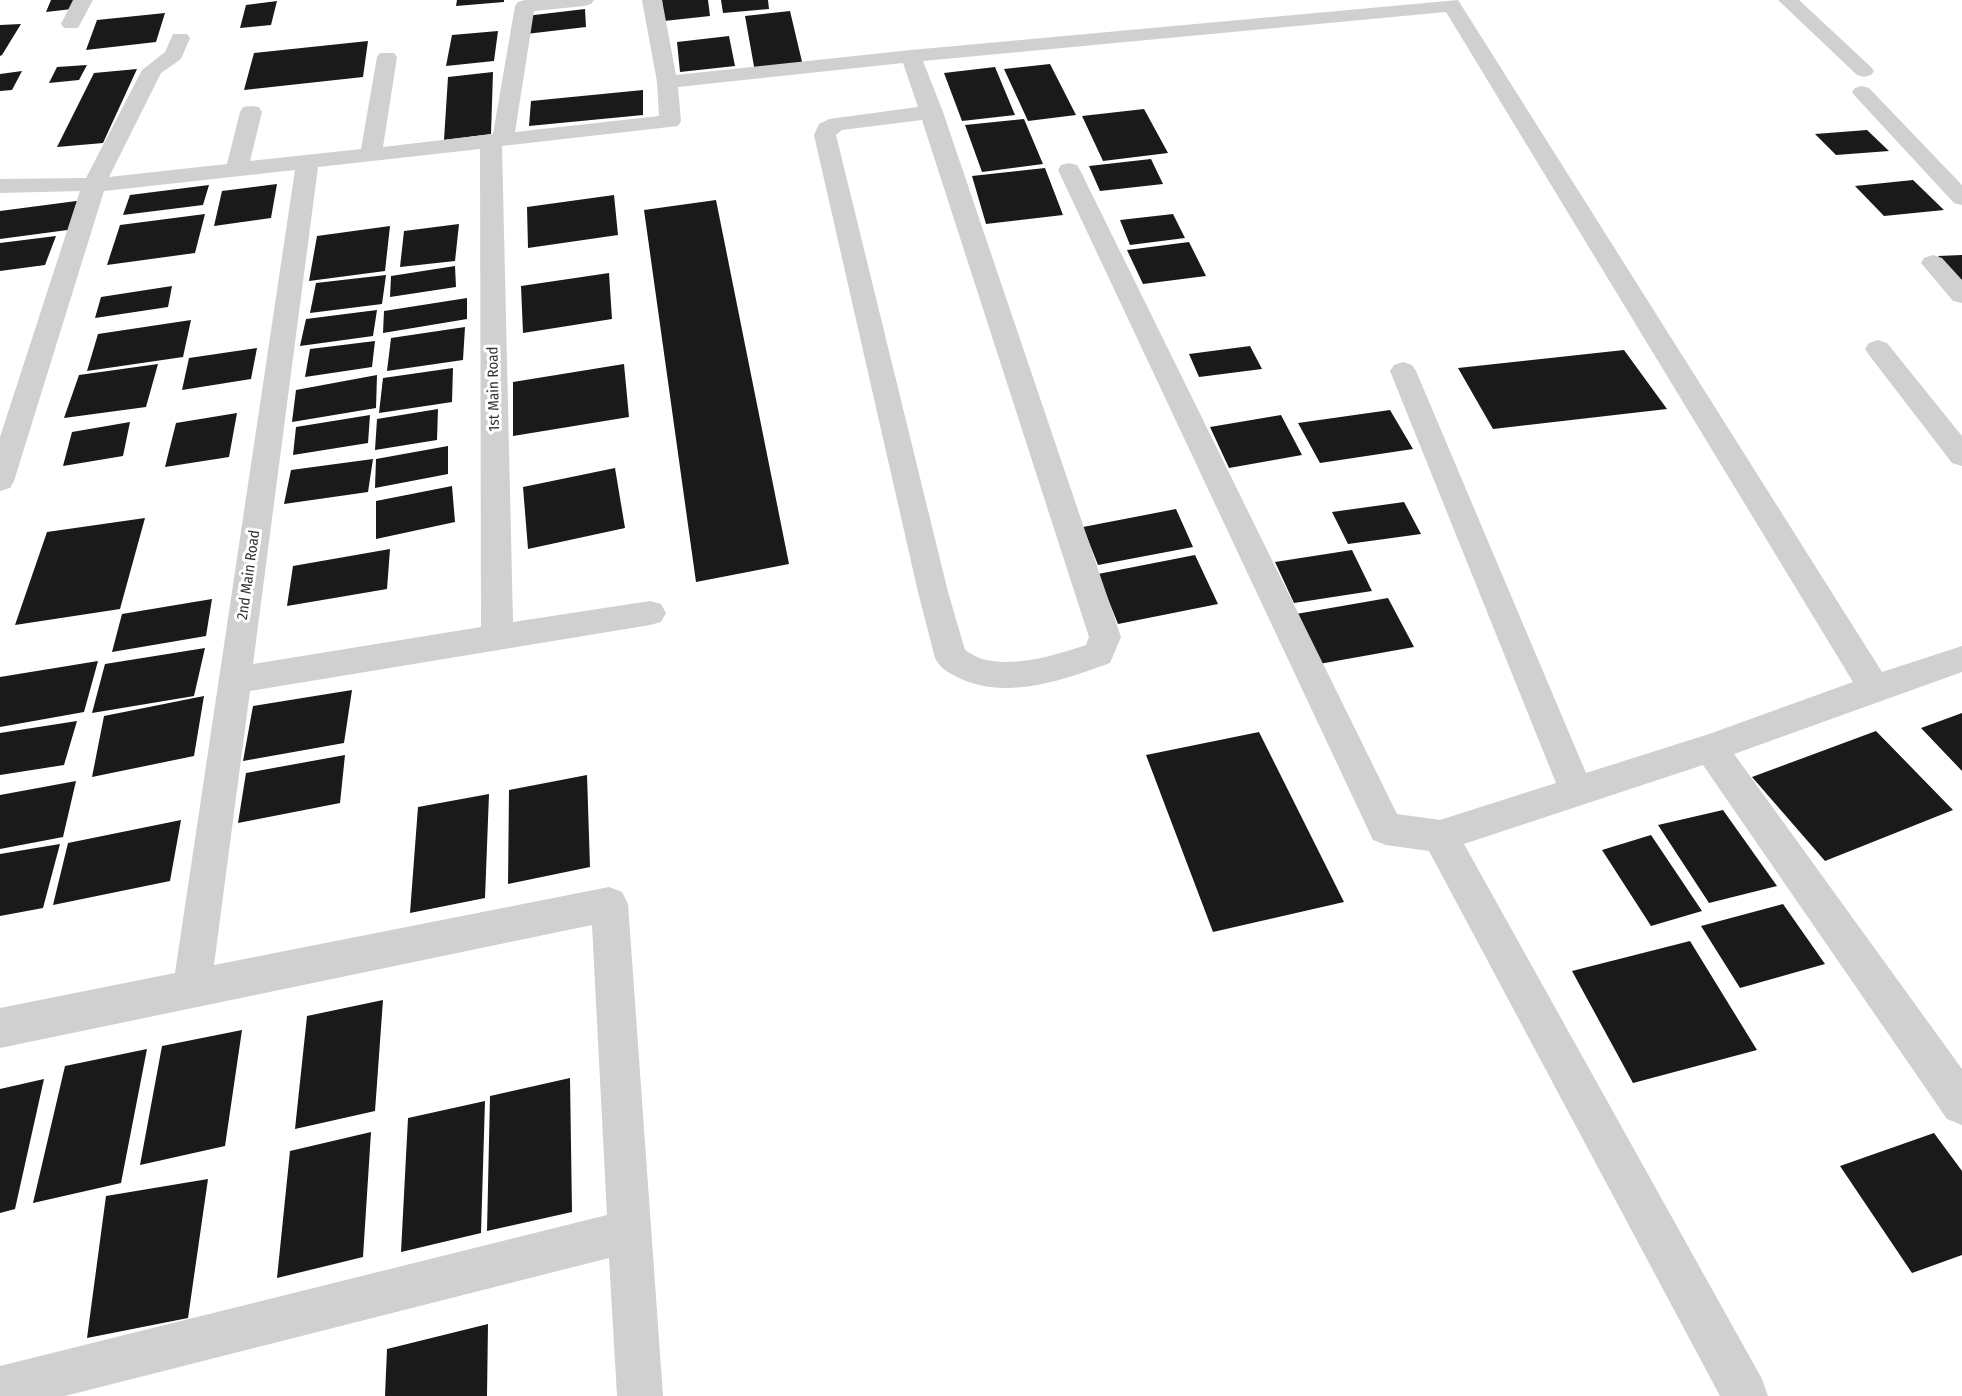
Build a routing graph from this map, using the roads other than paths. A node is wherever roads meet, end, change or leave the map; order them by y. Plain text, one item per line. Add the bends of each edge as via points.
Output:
1 (83, 0) edge
2 (584, 0) edge
3 (652, 0) edge
4 (1788, 0) edge
5 (525, 3) edge
6 (1450, 3) edge
7 (71, 24) dead end
8 (180, 38) dead end
9 (911, 56) junction
10 (387, 57) dead end
11 (667, 82) junction
12 (251, 112) dead end
13 (932, 112) junction
14 (497, 141) junction
15 (371, 155) junction
16 (307, 163) junction
17 (237, 170) junction
18 (1069, 170) dead end
19 (93, 185) junction
20 (0, 186) edge
21 (1962, 198) edge
22 (1933, 263) dead end
23 (1962, 295) edge
24 (1878, 349) dead end
25 (1403, 371) dead end
26 (1962, 456) edge
27 (0, 481) edge
28 (650, 613) dead end
29 (497, 637) junction
30 (1962, 659) edge
31 (235, 680) junction
32 (1874, 688) junction
33 (1710, 748) junction
34 (1577, 792) junction
35 (1440, 836) junction
36 (192, 988) junction
37 (0, 1028) edge
38 (1962, 1104) edge
39 (630, 1231) junction
40 (0, 1389) edge
41 (640, 1396) edge
42 (1744, 1396) edge

1 - 7 street
2 - 5 street
3 - 11 street
4 - 21 street
5 - 14 street, 1st Main Road
6 - 9 street
6 - 32 street
8 - 19 street via 174,54 152,70
9 - 11 street
9 - 13 street
10 - 15 street
11 - 14 street via 670,121
12 - 17 street
13 - 13 street via 1105,637 1099,654 1070,664 1012,675 978,672 951,658 933,592 825,135 827,129 837,124
14 - 15 street
14 - 29 street, 1st Main Road
15 - 16 street
16 - 17 street
16 - 31 street, 2nd Main Road
17 - 19 street
18 - 35 street via 1386,830
19 - 20 street
19 - 27 street
22 - 23 street
24 - 26 street
25 - 34 street
28 - 29 street
29 - 31 street
30 - 32 street
31 - 36 street, 2nd Main Road
32 - 33 street
33 - 34 street
33 - 38 street
34 - 35 street
35 - 42 street
36 - 37 street
36 - 39 street via 609,904
39 - 40 street
39 - 41 street

